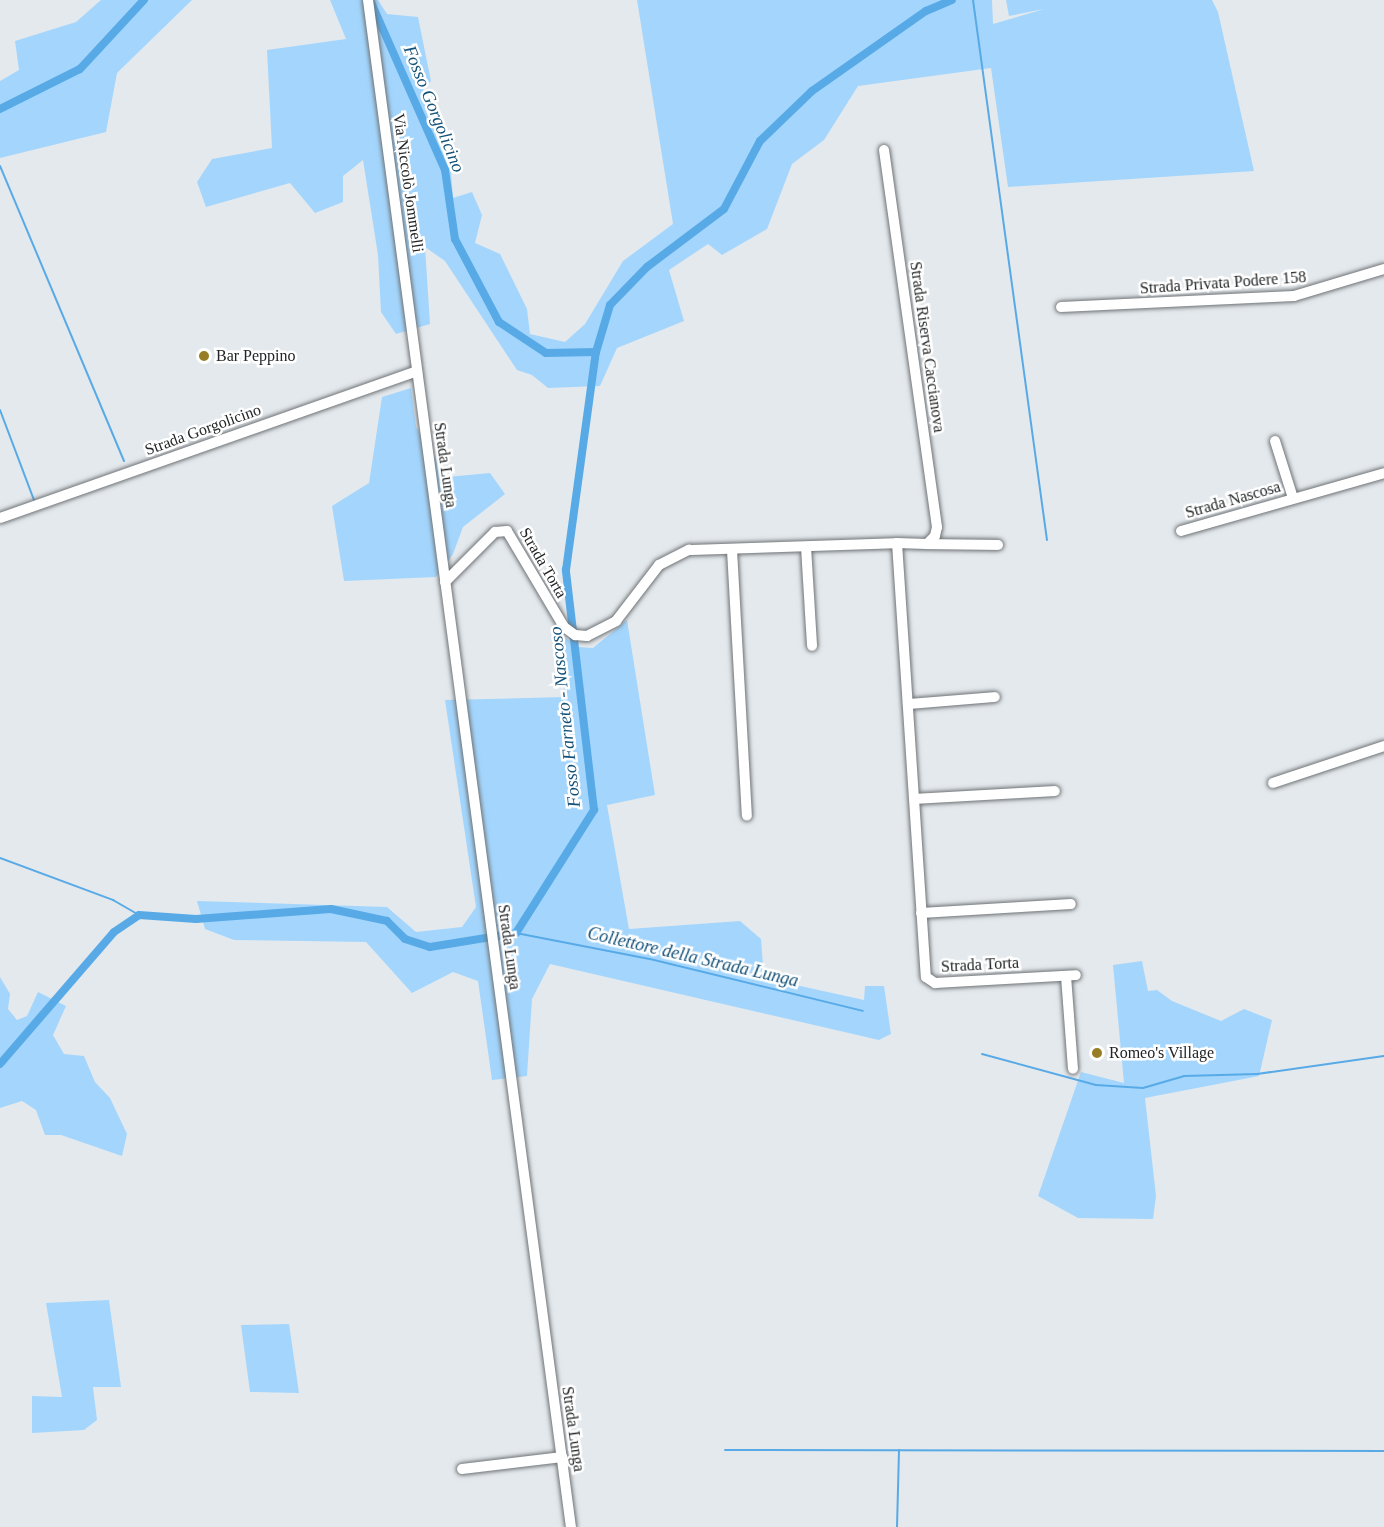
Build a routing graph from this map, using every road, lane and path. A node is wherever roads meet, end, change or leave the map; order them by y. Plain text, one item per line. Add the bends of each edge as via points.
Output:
1 (369, 5) edge
2 (884, 150) dead end
3 (1384, 269) edge
4 (1061, 307) dead end
5 (417, 371) junction
6 (1275, 441) dead end
7 (1384, 473) edge
8 (1293, 498) junction
9 (0, 519) edge
10 (1181, 531) dead end
11 (897, 543) junction
12 (927, 544) junction
13 (998, 545) dead end
14 (806, 547) junction
15 (732, 550) junction
16 (445, 582) junction
17 (812, 646) dead end
18 (995, 697) dead end
19 (908, 704) junction
20 (1384, 746) edge
21 (1274, 783) dead end
22 (1055, 791) dead end
23 (914, 799) junction
24 (747, 816) dead end
25 (1071, 904) dead end
26 (921, 913) junction
27 (1073, 1069) dead end
28 (562, 1457) junction
29 (462, 1469) dead end
30 (571, 1527) edge

1 - 5 street, Via Niccolò Jommelli
2 - 12 street, Strada Riserva Caccianova via 937,522 935,537
3 - 4 street, Strada Privata Podere 158 via 1294,296
5 - 9 street, Strada Gorgolicino
5 - 16 street, Strada Lunga
6 - 8 street, Strada Nascosa
7 - 8 street, Strada Nascosa
8 - 10 street, Strada Nascosa
11 - 12 street
11 - 14 street, Strada Torta
11 - 19 street, Strada Torta
12 - 13 street
14 - 15 street, Strada Torta
14 - 17 street
15 - 16 street, Strada Torta via 699,548 670,557 652,571 613,624 597,634 581,636 568,631 507,531 495,532
15 - 24 street
16 - 28 street, Strada Lunga
18 - 19 street
19 - 23 street, Strada Torta
20 - 21 street
22 - 23 street
23 - 26 street, Strada Torta
25 - 26 street
26 - 27 street, Strada Torta via 926,974 931,982 1071,975
28 - 29 street
28 - 30 street, Strada Lunga

